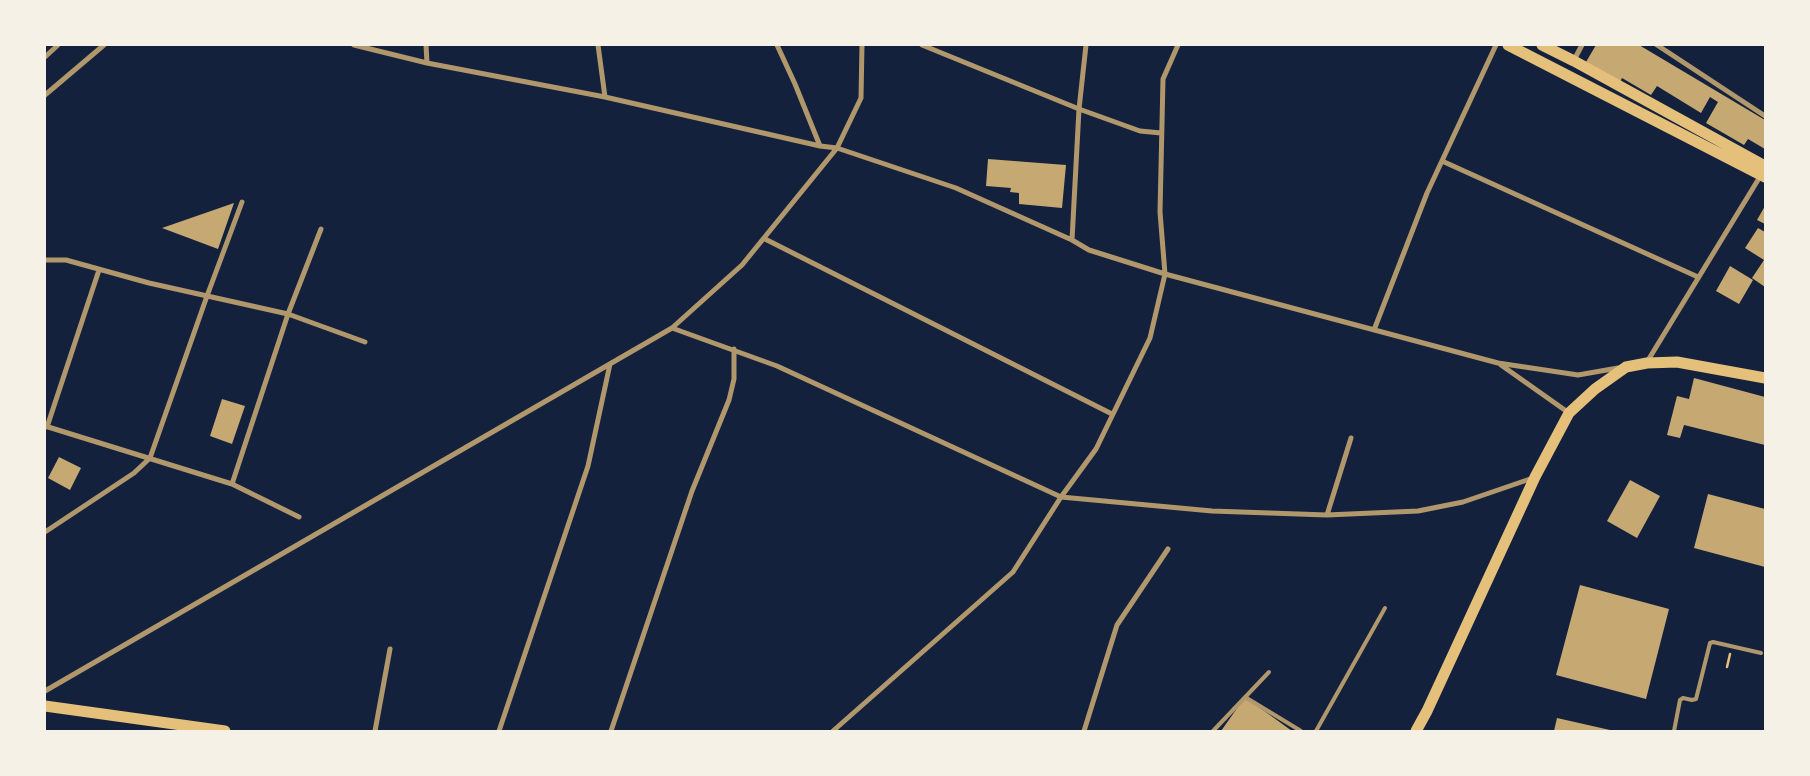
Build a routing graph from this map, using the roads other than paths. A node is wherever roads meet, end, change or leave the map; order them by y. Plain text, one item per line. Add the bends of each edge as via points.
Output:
1 (58, 45) edge
2 (104, 45) edge
3 (354, 45) edge
4 (426, 45) edge
5 (598, 45) edge
6 (777, 45) edge
7 (862, 45) edge
8 (922, 45) edge
9 (1086, 45) edge
10 (1178, 45) edge
11 (1496, 45) edge
12 (1508, 45) edge
13 (1542, 45) edge
14 (1582, 45) edge
15 (1657, 45) edge
16 (45, 57) edge
17 (1574, 61) junction
18 (427, 63) junction
19 (45, 95) edge
20 (605, 97) junction
21 (1079, 109) junction
22 (1765, 116) edge
23 (1162, 133) junction
24 (820, 146) junction
25 (837, 148) junction
26 (1442, 161) junction
27 (1764, 173) edge
28 (242, 202) dead end
29 (321, 229) dead end
30 (765, 239) junction
31 (1072, 240) junction
32 (45, 260) edge
33 (99, 270) junction
34 (1165, 274) junction
35 (1698, 277) junction
36 (207, 296) junction
37 (288, 314) junction
38 (672, 328) junction
39 (1374, 330) junction
40 (365, 342) dead end
41 (734, 350) junction
42 (1498, 363) junction
43 (1647, 363) junction
44 (610, 364) junction
45 (1626, 367) junction
46 (1765, 378) edge
47 (1569, 413) junction
48 (1112, 414) junction
49 (46, 426) edge
50 (1351, 438) dead end
51 (150, 458) junction
52 (1535, 477) junction
53 (232, 484) junction
54 (1062, 497) junction
55 (1327, 515) junction
56 (299, 517) dead end
57 (45, 532) edge
58 (1168, 549) dead end
59 (1385, 608) dead end
60 (390, 649) dead end
61 (1761, 653) dead end
62 (1269, 672) dead end
63 (45, 691) edge
64 (1245, 697) junction
65 (45, 706) edge
66 (225, 731) edge
67 (375, 731) edge
68 (499, 731) edge
69 (611, 731) edge
70 (833, 731) edge
71 (1084, 731) edge
72 (1213, 731) edge
73 (1301, 731) edge
74 (1316, 731) edge
75 (1416, 731) edge
76 (1674, 731) edge

1 - 16 street
2 - 19 street
3 - 18 street
4 - 18 street
5 - 20 street
6 - 24 street
7 - 25 street via 861,98
8 - 21 street
9 - 21 street
10 - 23 street via 1163,79
11 - 26 street
12 - 27 main road
13 - 17 main road
14 - 17 street
15 - 22 street
17 - 27 main road
18 - 20 street
20 - 24 street
21 - 23 street via 1140,131
21 - 31 street
23 - 34 street via 1160,212
24 - 25 street
25 - 30 street
25 - 31 street via 956,188
26 - 35 street
26 - 39 street
27 - 35 street
28 - 36 street
29 - 37 street
30 - 38 street via 742,265
30 - 48 street
31 - 34 street via 1089,250
32 - 33 street via 66,260
33 - 36 street
33 - 49 street
34 - 39 street
34 - 48 street via 1150,338
35 - 43 street
36 - 37 street
36 - 51 street
37 - 40 street
37 - 53 street
38 - 41 street
38 - 44 street
39 - 42 street
41 - 54 street via 777,366
41 - 69 street via 734,379 729,400 692,491
42 - 45 street via 1578,375
42 - 47 street
43 - 45 main road
43 - 46 main road via 1677,362
44 - 63 street
44 - 68 street via 588,466
45 - 47 main road
47 - 52 main road
48 - 54 street via 1096,449
49 - 51 street
50 - 55 street
51 - 53 street
51 - 57 street via 134,473
52 - 55 street via 1463,502 1427,509
52 - 75 main road
53 - 56 street
54 - 55 street via 1212,511
54 - 70 street via 1013,572
58 - 71 street via 1118,625
59 - 74 lane
60 - 67 street
61 - 76 lane via 1710,642 1696,698 1680,700
62 - 64 lane
64 - 72 lane
64 - 73 lane
65 - 66 main road

